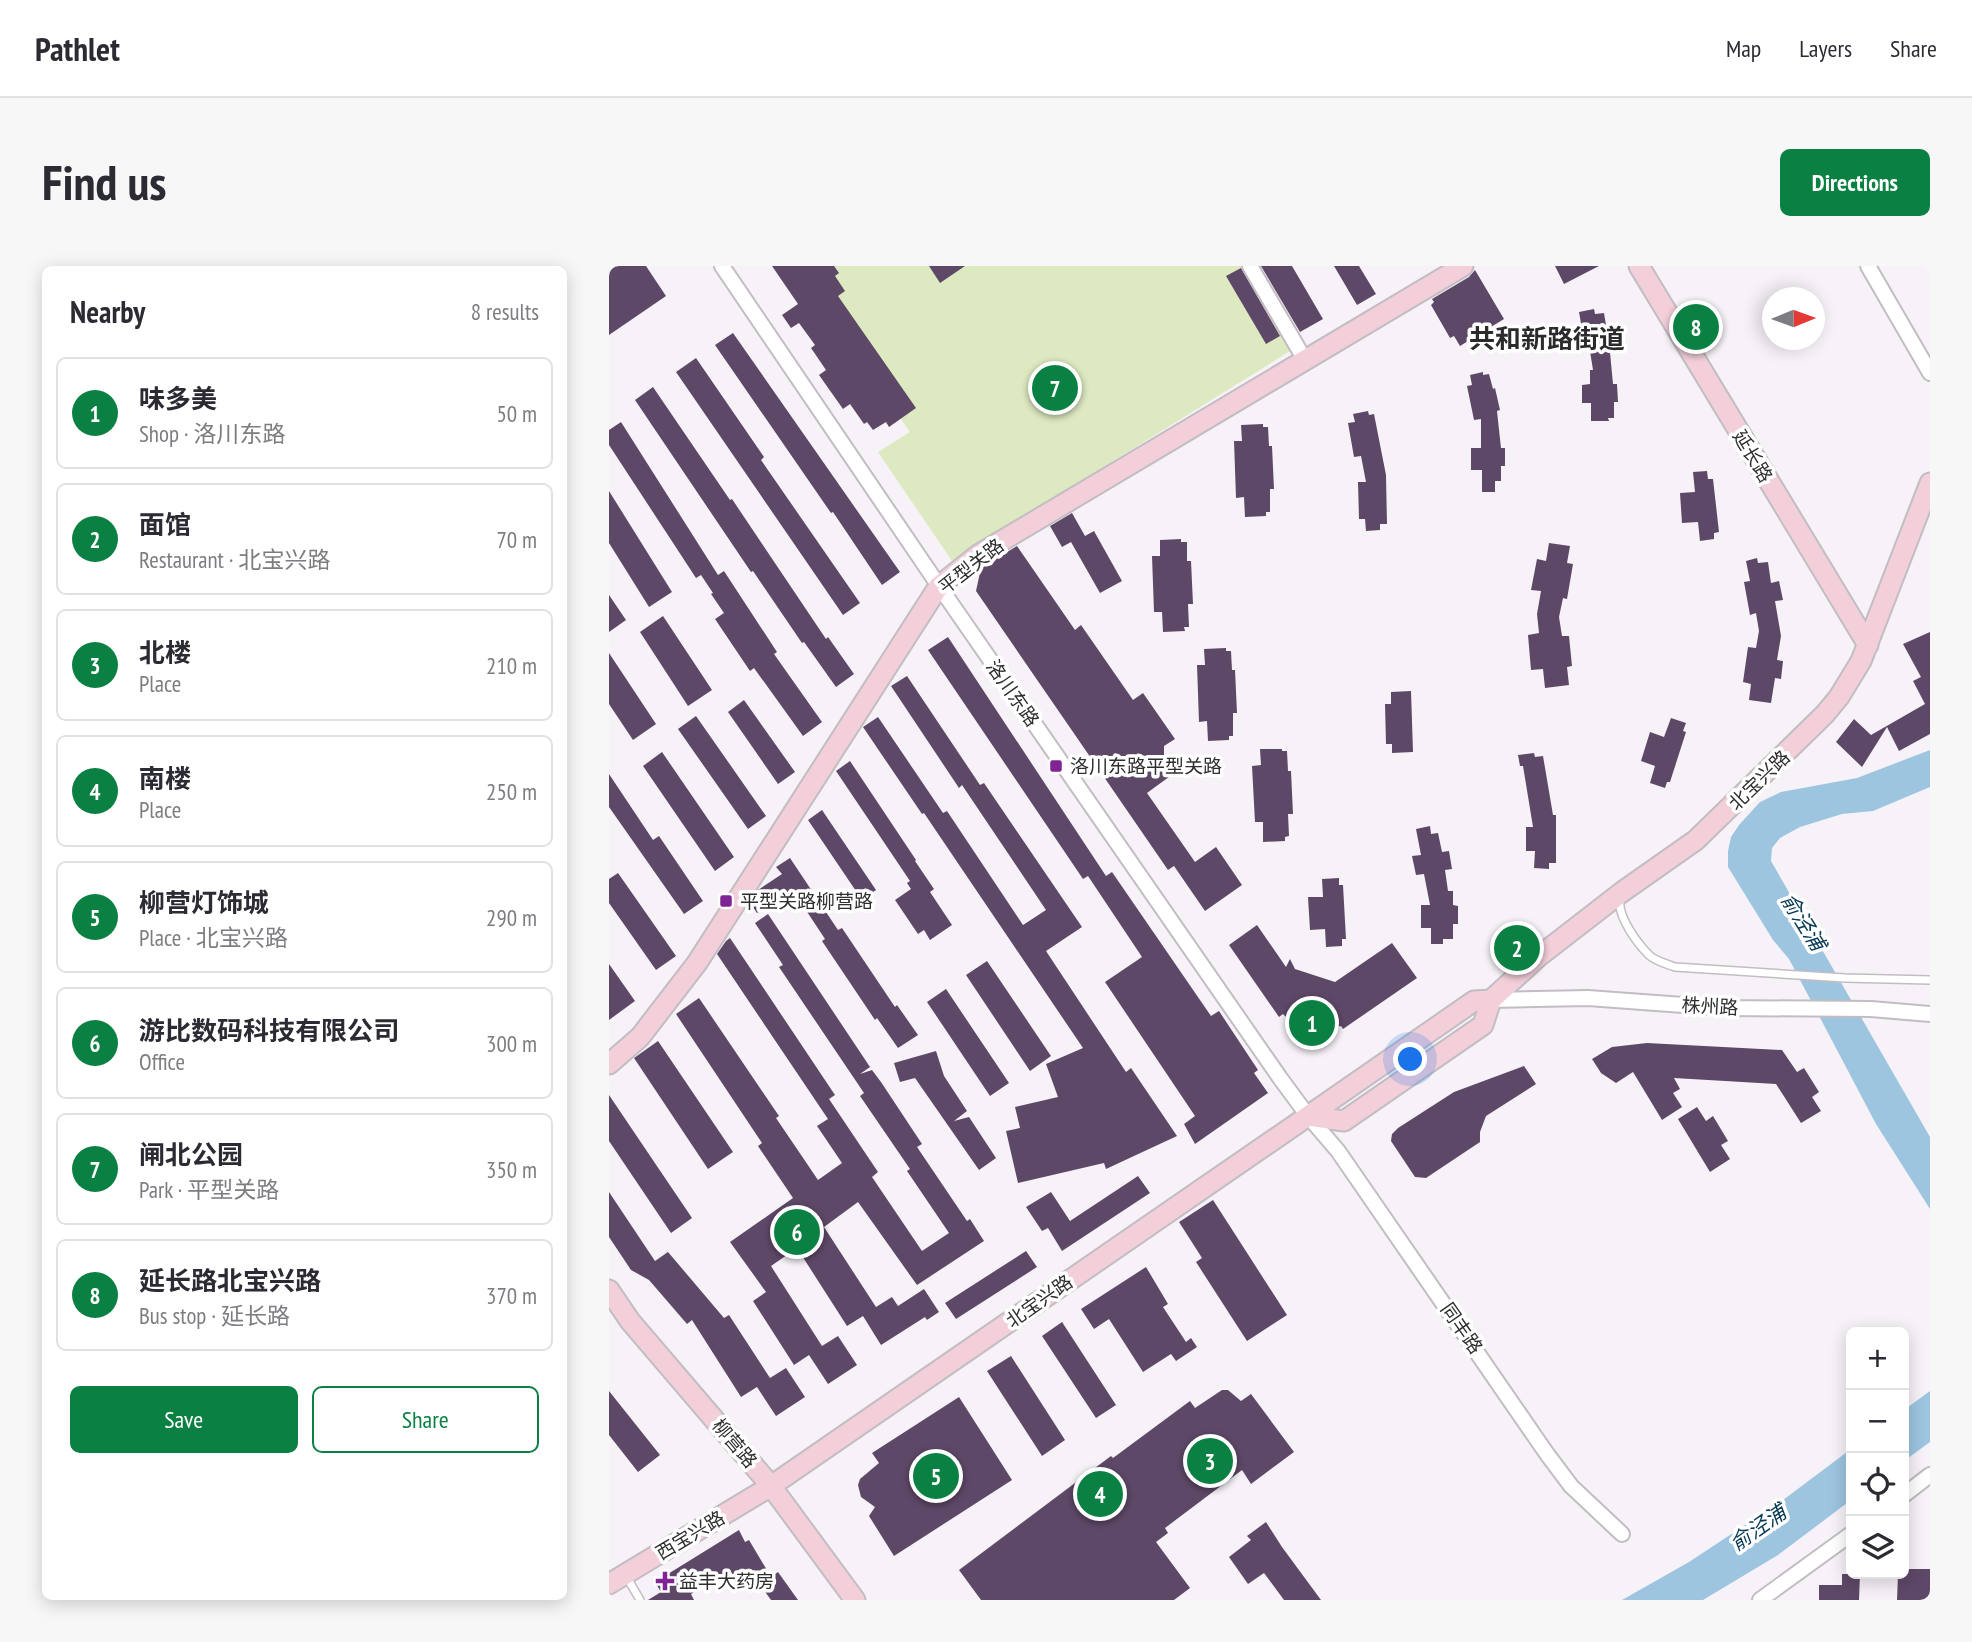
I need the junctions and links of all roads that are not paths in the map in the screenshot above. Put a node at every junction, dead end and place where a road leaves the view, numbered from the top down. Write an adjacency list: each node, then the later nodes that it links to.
1 (722, 266): 9 (street, 洛川东路)
2 (1250, 266): 6 (street)
3 (1463, 266): 6 (street, 平型关路)
4 (1639, 266): 10 (street, 延长路)
5 (1868, 266): 7 (street)
6 (1305, 360): 9 (street, 平型关路)
7 (1930, 373)
8 (1930, 483): 10 (street, 北宝兴路)
9 (939, 586): 15 (street, 平型关路); 16 (street, 洛川东路)
10 (1868, 645): 11 (street, 北宝兴路)
11 (1622, 892): 12 (lane); 13 (street, 北宝兴路)
12 (1930, 979)
13 (1491, 1000): 14 (street, 株州路); 16 (street, 北宝兴路)
14 (1930, 1014)
15 (609, 1063)
16 (1308, 1116): 19 (street, 北宝兴路); 21 (street, 同丰路)
17 (609, 1290): 19 (street, 柳营路)
18 (1930, 1475): 20 (street)
19 (771, 1486): 23 (street, 西宝兴路); 25 (street, 柳营路)
20 (1909, 1491)
21 (1622, 1534)
22 (1846, 1538): 26 (street)
23 (617, 1579): 24 (lane)
24 (641, 1600)
25 (855, 1600)
26 (1760, 1600)

